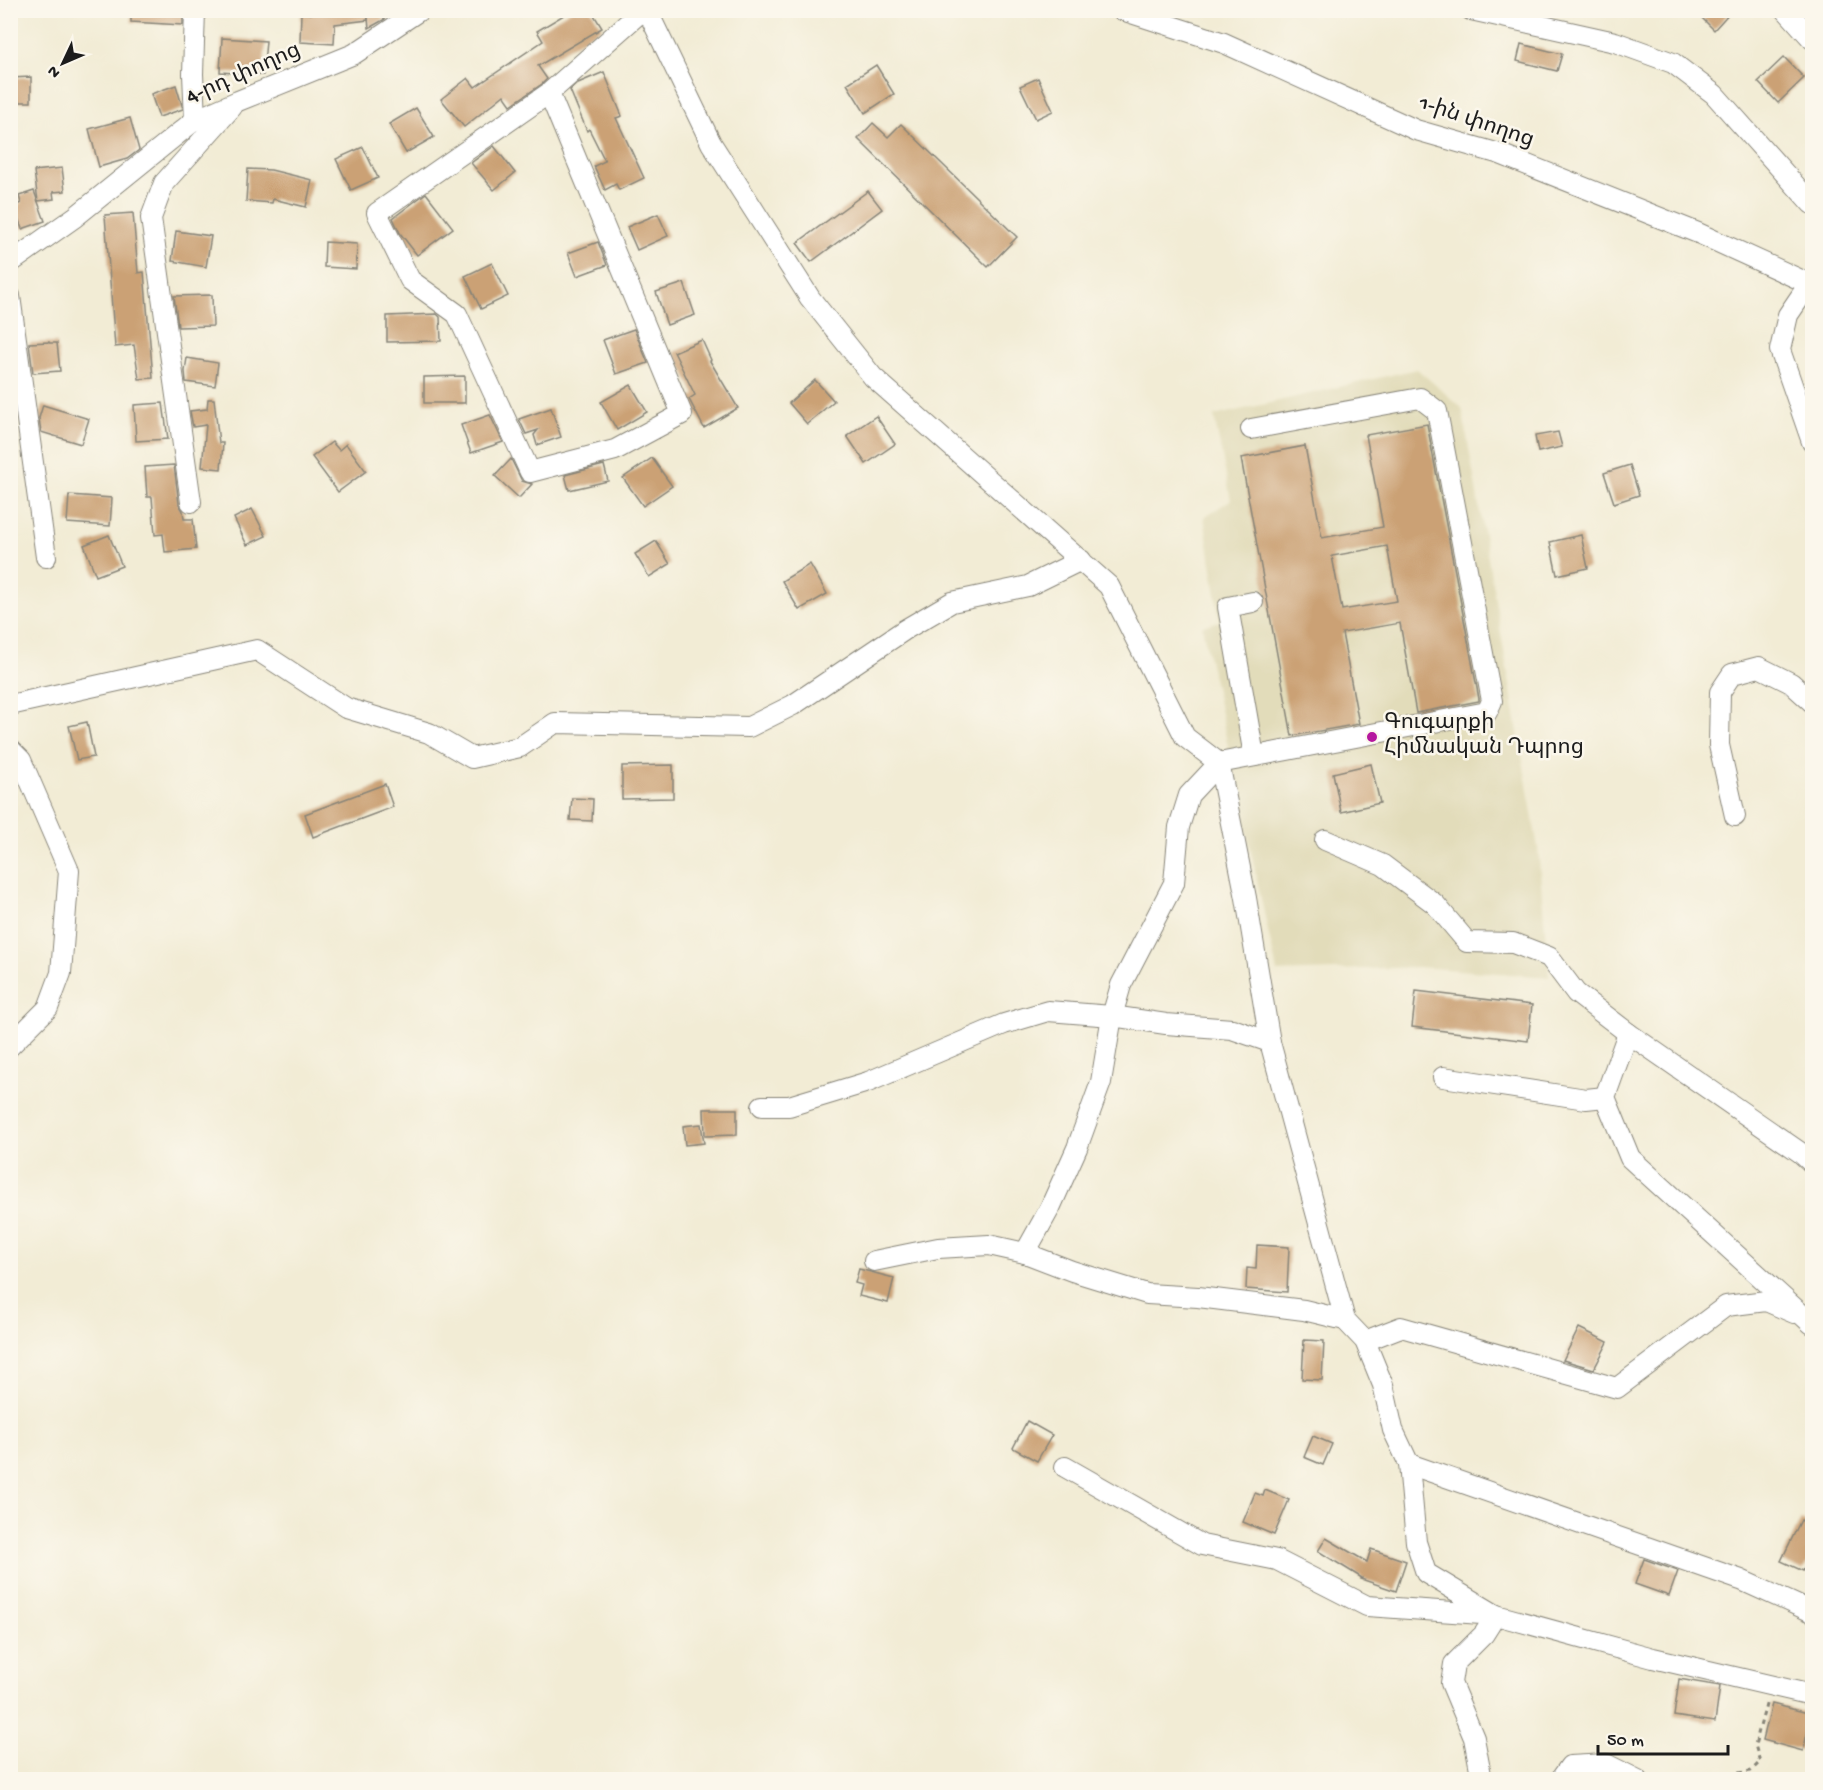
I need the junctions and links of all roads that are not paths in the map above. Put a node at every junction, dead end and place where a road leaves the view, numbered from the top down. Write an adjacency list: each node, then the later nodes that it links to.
1 (195, 10): 11 (street)
2 (420, 10): 10 (street, 4-րդ փողոց)
3 (643, 10): 9 (street)
4 (647, 10): 20 (street)
5 (1122, 10): 14 (street, 1-ին փողոց)
6 (1471, 10): 12 (street)
7 (1786, 10): 8 (street)
8 (1812, 39)
9 (549, 93): 9 (street)
10 (238, 101): 11 (street, 4-րդ փողոց); 18 (street)
11 (195, 120): 13 (street, 4-րդ փողոց)
12 (1812, 204)
13 (10, 263)
14 (1811, 284): 17 (street)
15 (10, 296): 19 (street)
16 (1251, 429): 25 (street)
17 (1812, 442)
18 (191, 502)
19 (45, 557)
20 (1081, 560): 23 (street); 26 (street)
21 (1253, 602): 25 (street)
22 (1812, 702): 27 (street)
23 (10, 705)
24 (10, 749): 32 (street)
25 (1254, 756): 26 (street)
26 (1219, 763): 29 (street); 31 (street)
27 (1735, 816)
28 (1325, 840): 30 (street)
29 (1112, 1016): 31 (street); 35 (street); 37 (street)
30 (1628, 1033): 34 (street); 36 (street)
31 (1270, 1042): 39 (street)
32 (10, 1046)
33 (1443, 1077): 34 (street)
34 (1605, 1097): 40 (street)
35 (762, 1106)
36 (1812, 1163)
37 (1025, 1252): 38 (street); 39 (street)
38 (874, 1261)
39 (1344, 1320): 41 (street)
40 (1811, 1322): 41 (street)
41 (1365, 1341): 42 (street)
42 (1409, 1464): 44 (street); 45 (street)
43 (1065, 1467): 45 (street)
44 (1812, 1612)
45 (1496, 1615): 46 (street); 47 (street)
46 (1812, 1695)
47 (1482, 1779)
48 (1560, 1779): 49 (street)
49 (1638, 1779)

